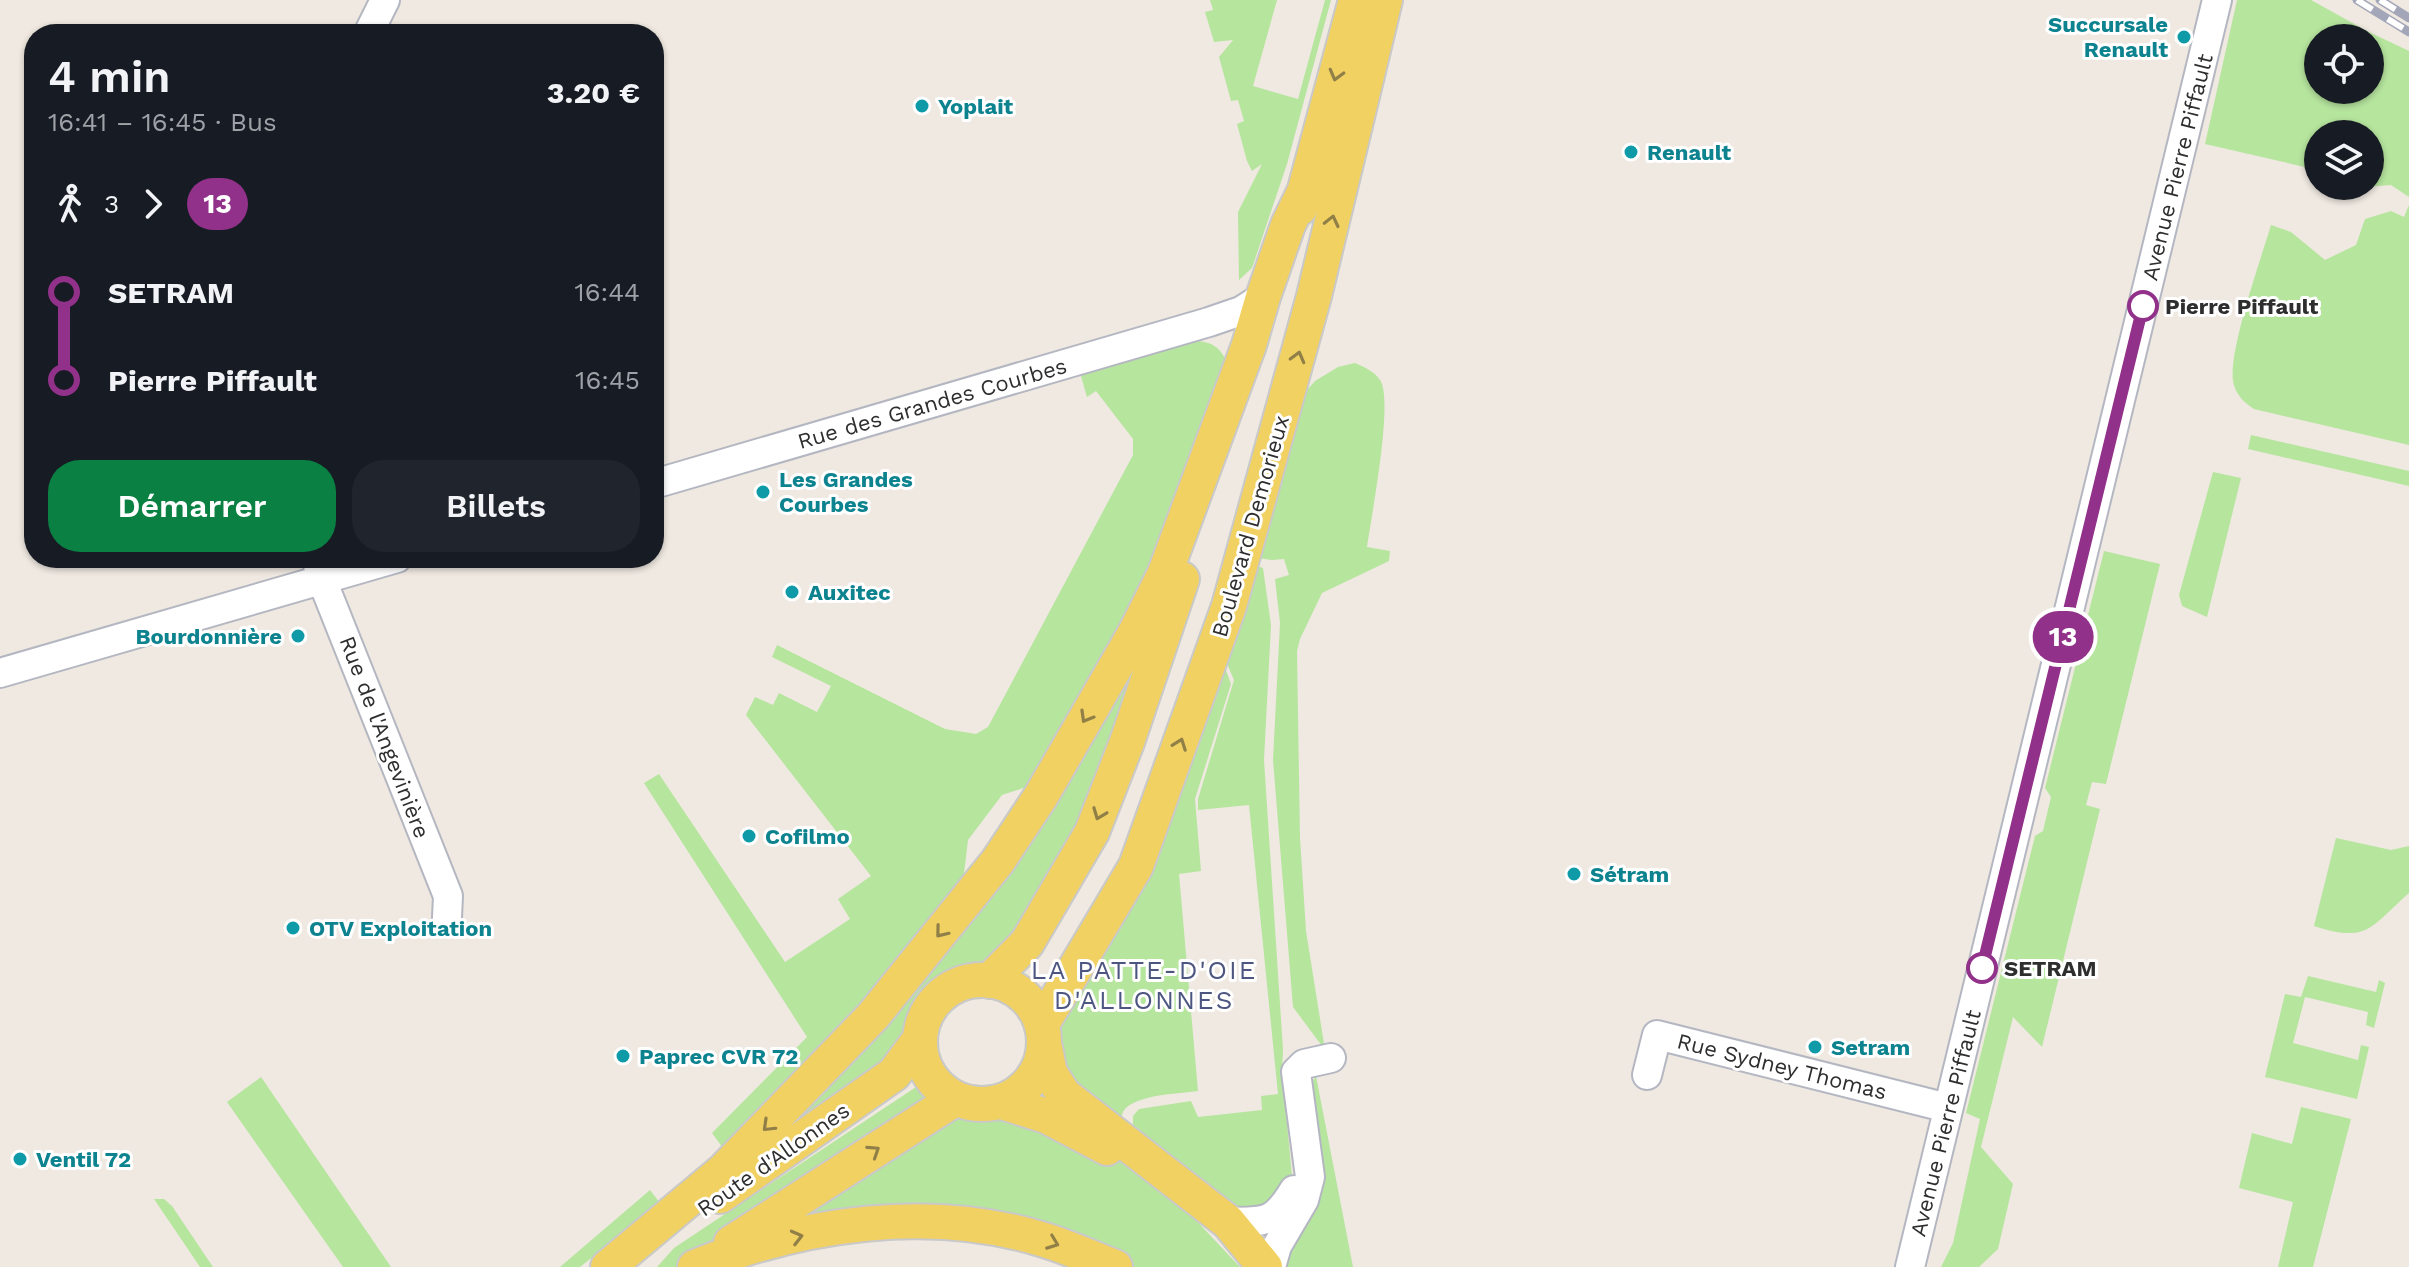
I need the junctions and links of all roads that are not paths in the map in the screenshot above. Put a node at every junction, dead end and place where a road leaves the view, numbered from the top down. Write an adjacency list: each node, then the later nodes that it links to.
1 (385, 0): 5 (street)
2 (1356, 0): 6 (main road, Boulevard Demorieux, one-way to 6)
3 (1385, 0): 15 (main road, Boulevard Demorieux, one-way to 3)
4 (2217, 0): 21 (street, Avenue Pierre Piffault)
5 (373, 24)
6 (1306, 188): 7 (main road); 9 (main road, Boulevard Demorieux)
7 (1263, 297): 8 (street, Rue des Grandes Courbes); 9 (main road)
8 (1209, 322): 9 (street); 10 (street, Rue des Grandes Courbes)
9 (1253, 350): 14 (main road, Boulevard Demorieux, one-way to 14); 24 (main road, one-way to 24)
10 (664, 481)
11 (319, 569): 12 (street); 13 (street, Rue de l'Angevinière)
12 (0, 673)
13 (447, 917)
14 (989, 981): 15 (main road); 16 (main road)
15 (1043, 1036): 20 (main road); 23 (main road)
16 (920, 1039): 19 (main road); 25 (main road, Route d'Allonnes)
17 (1331, 1058): 22 (street)
18 (1647, 1075): 21 (street, Rue Sydney Thomas)
19 (955, 1099): 20 (main road); 26 (main road, Route d'Allonnes, one-way to 19)
20 (1002, 1102): 29 (main road)
21 (1948, 1108): 31 (street, Avenue Pierre Piffault)
22 (1302, 1126): 23 (street); 30 (street)
23 (1228, 1222): 30 (main road)
24 (608, 1267)
25 (616, 1267)
26 (689, 1267)
27 (695, 1267): 28 (main road, one-way to 28)
28 (1115, 1267)
29 (1240, 1267)
30 (1268, 1267)
31 (1910, 1267)

